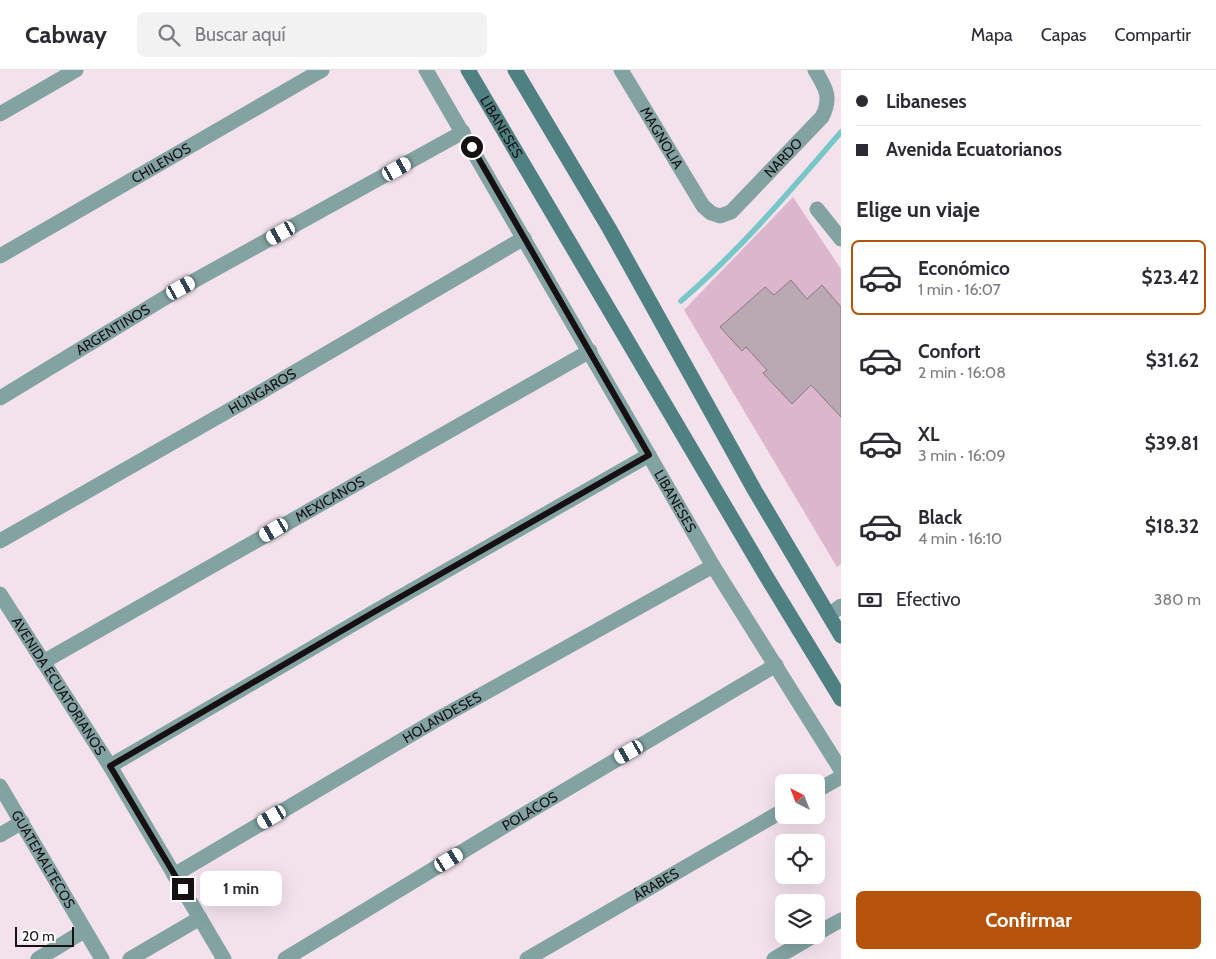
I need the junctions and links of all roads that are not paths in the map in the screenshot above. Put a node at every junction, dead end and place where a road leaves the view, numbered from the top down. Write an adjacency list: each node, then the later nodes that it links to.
1 (76, 70): 8 (street)
2 (322, 70): 14 (street, CHILENOS)
3 (426, 70): 9 (street, LIBANESES)
4 (468, 70): 26 (main road, LIBANESES)
5 (516, 70): 22 (main road)
6 (815, 70): 10 (street, NARDO)
7 (623, 71): 10 (street, MAGNOLIA)
8 (0, 114)
9 (463, 132): 12 (street, LIBANESES); 16 (street, ARGENTINOS)
10 (703, 206)
11 (817, 209): 13 (street)
12 (524, 238): 15 (street, LIBANESES); 18 (street, HÚNGAROS)
13 (841, 240)
14 (0, 256)
15 (590, 351): 17 (street, LIBANESES); 24 (street, MEXICANOS)
16 (0, 398)
17 (649, 455): 19 (street, LIBANESES); 27 (street)
18 (0, 541)
19 (713, 566): 25 (street, LIBANESES); 35 (street, HOLANDESES)
20 (0, 594): 24 (street, AVENIDA ECUATORIANOS)
21 (841, 606): 22 (street)
22 (829, 615): 23 (main road)
23 (841, 636)
24 (43, 662): 27 (street, AVENIDA ECUATORIANOS)
25 (776, 665): 28 (street, LIBANESES); 45 (street, POLACOS)
26 (841, 699)
27 (110, 766): 35 (street, AVENIDA ECUATORIANOS)
28 (841, 770)
29 (841, 777): 31 (street)
30 (0, 786): 33 (street, GUATEMALTECOS)
31 (825, 786)
32 (775, 815): 46 (street, ÁRABES)
33 (22, 822): 34 (street); 39 (street, GUATEMALTECOS)
34 (0, 835)
35 (174, 875): 36 (street, AVENIDA ECUATORIANOS)
36 (200, 918): 43 (street); 44 (street, AVENIDA ECUATORIANOS)
37 (841, 920): 38 (street)
38 (825, 930)
39 (84, 931): 41 (street); 42 (street, GUATEMALTECOS)
40 (800, 944): 47 (street)
41 (38, 959)
42 (102, 959)
43 (130, 959)
44 (224, 959)
45 (285, 959)
46 (527, 959)
47 (774, 959)

